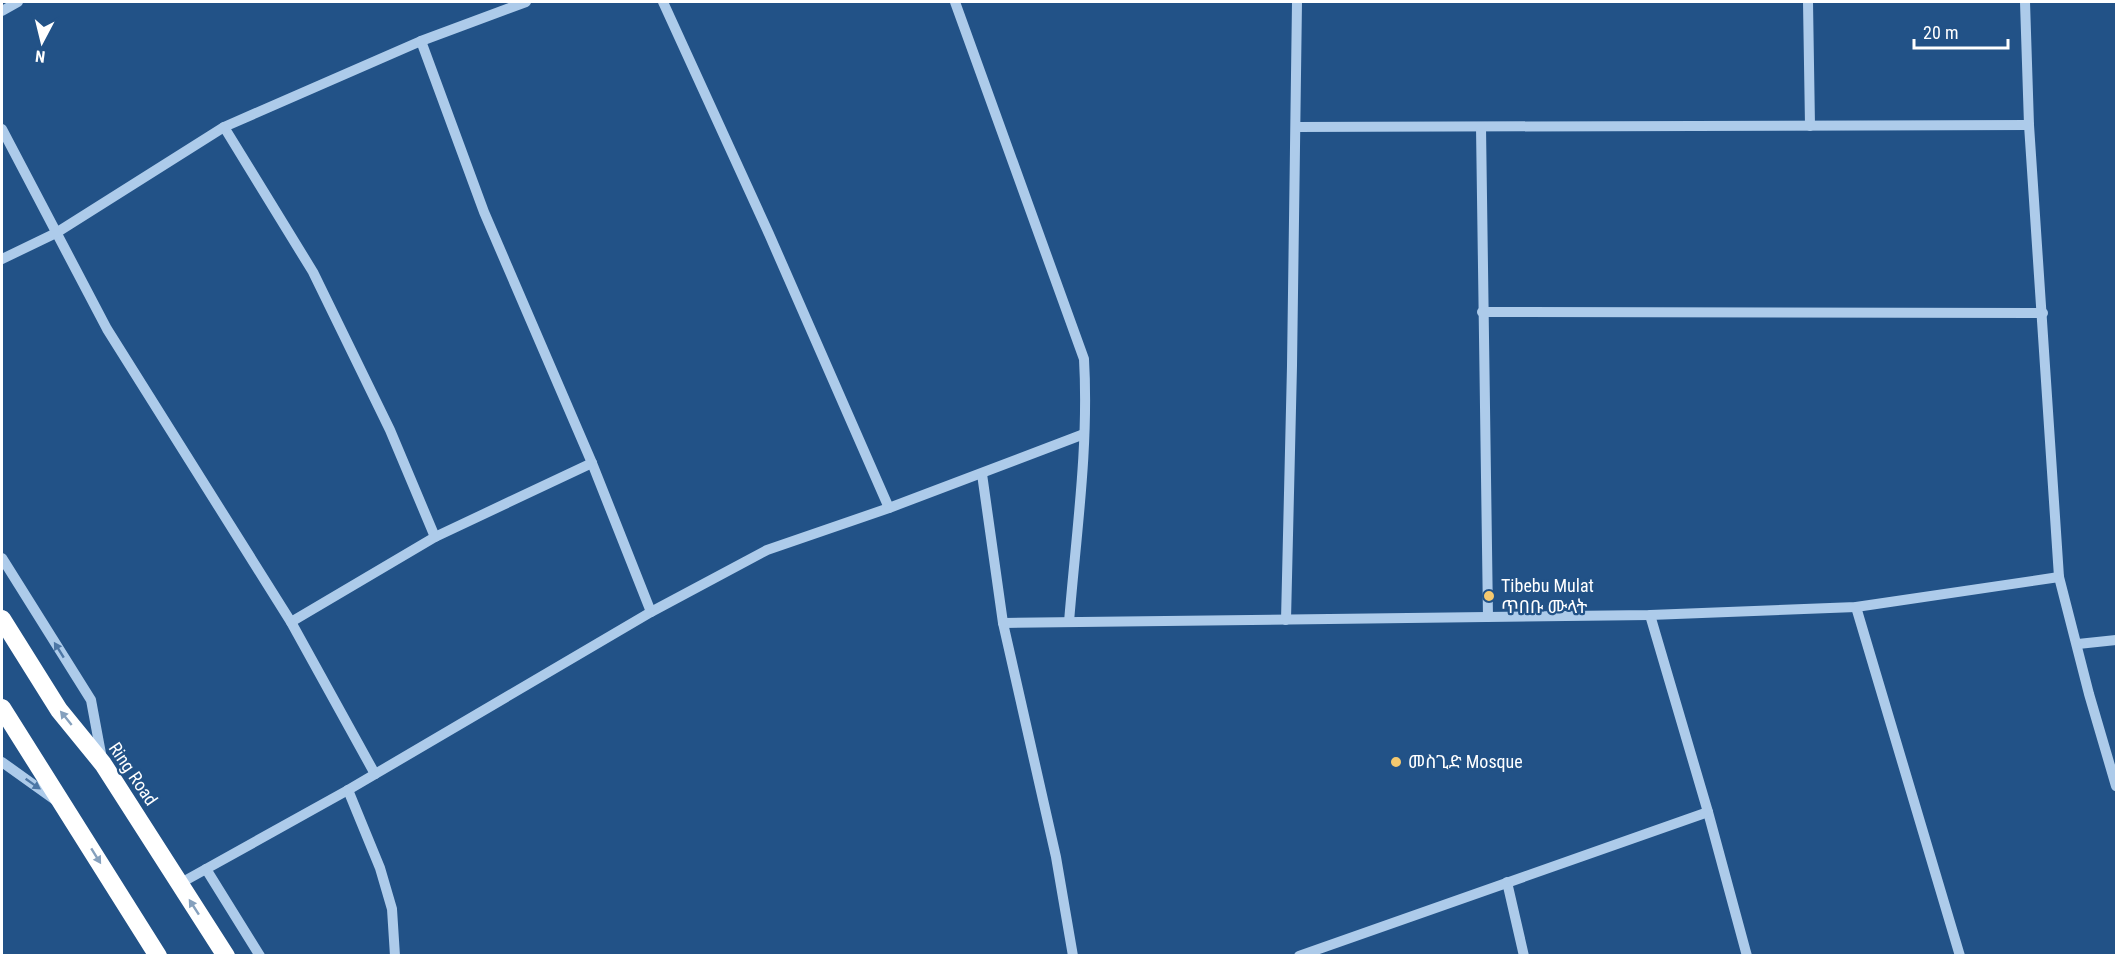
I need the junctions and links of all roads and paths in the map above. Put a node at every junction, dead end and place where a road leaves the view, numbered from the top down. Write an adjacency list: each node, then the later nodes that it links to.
1 (18, 2): 8 (street)
2 (526, 2): 9 (street)
3 (663, 2): 23 (street)
4 (955, 2): 20 (street)
5 (1297, 2): 14 (street)
6 (1808, 2): 13 (street)
7 (2025, 2): 10 (street)
8 (2, 11)
9 (421, 41): 11 (street); 21 (street)
10 (2029, 125): 13 (street); 19 (street)
11 (224, 126): 16 (street); 24 (street)
12 (1481, 126): 13 (street); 14 (street); 18 (street)
13 (1810, 126)
14 (1296, 127): 32 (street)
15 (2, 129): 16 (street)
16 (56, 233): 17 (street); 33 (street)
17 (2, 259)
18 (1482, 312): 19 (street); 30 (street)
19 (2043, 313): 26 (street)
20 (1084, 434): 22 (street); 34 (street)
21 (592, 463): 24 (street); 28 (street)
22 (982, 474): 23 (street); 35 (street)
23 (889, 508): 28 (street)
24 (435, 537): 33 (street)
25 (2, 558): 40 (street, one-way to 25)
26 (2059, 578): 27 (street); 37 (street)
27 (1856, 607): 29 (street); 57 (street)
28 (651, 612): 41 (street)
29 (1650, 615): 30 (street); 45 (street)
30 (1488, 617): 32 (street)
31 (2, 619): 40 (highway, Ring Road, one-way to 31)
32 (1286, 620): 34 (street)
33 (291, 622): 41 (street)
34 (1069, 622): 35 (street)
35 (1003, 623): 53 (street)
36 (2116, 640): 37 (street)
37 (2078, 644): 42 (street)
38 (2, 708): 44 (highway)
39 (2, 762): 44 (street, one-way to 44)
40 (103, 764): 48 (highway, Ring Road)
41 (375, 774): 43 (street)
42 (2116, 786)
43 (348, 790): 46 (street); 52 (street)
44 (65, 807): 49 (highway, one-way to 49)
45 (1708, 812): 47 (street); 56 (street)
46 (206, 868): 48 (street); 51 (street)
47 (1508, 882): 54 (street); 55 (street)
48 (179, 884): 50 (highway, Ring Road, one-way to 48)
49 (158, 956)
50 (226, 956)
51 (260, 956)
52 (395, 956)
53 (1072, 956)
54 (1299, 956)
55 (1524, 956)
56 (1746, 956)
57 (1960, 956)

